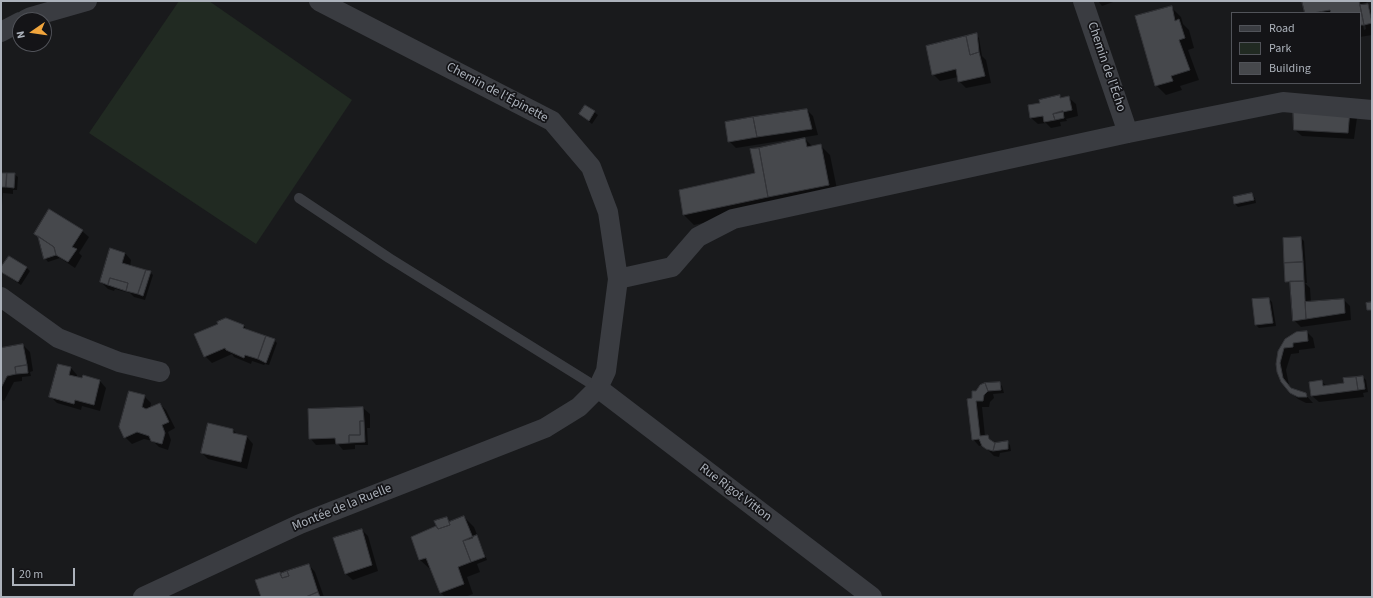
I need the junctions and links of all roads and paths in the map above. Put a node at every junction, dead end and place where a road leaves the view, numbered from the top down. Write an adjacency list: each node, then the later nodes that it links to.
1 (87, 1): 4 (street)
2 (319, 1): 10 (street, Chemin de l'Épinette)
3 (1083, 1): 8 (street, Chemin de l'Écho)
4 (49, 12)
5 (12, 26): 6 (street)
6 (1, 32)
7 (1372, 110): 8 (street)
8 (1128, 132): 10 (street)
9 (299, 198): 13 (lane)
10 (618, 279): 13 (street, Chemin de l'Épinette)
11 (1, 297): 12 (street)
12 (160, 372)
13 (598, 388): 14 (street, Chemin de l'Épinette); 16 (street, Rue Rigot Vitton)
14 (545, 428): 15 (street, Montée de la Ruelle)
15 (143, 597)
16 (872, 597)

